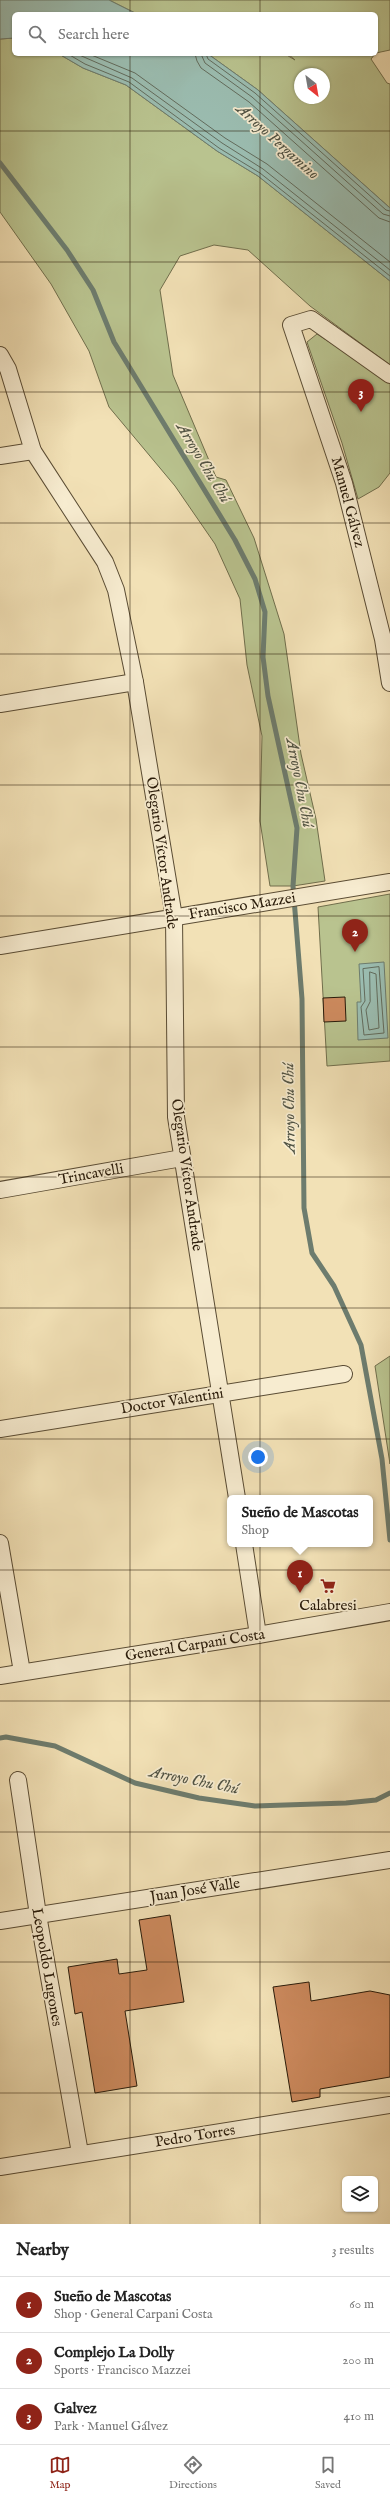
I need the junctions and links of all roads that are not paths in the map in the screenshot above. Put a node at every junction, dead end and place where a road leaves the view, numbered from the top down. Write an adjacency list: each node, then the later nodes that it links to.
1 (0, 355): 3 (street, Olegario Víctor Andrade)
2 (390, 375): 5 (street, Manuel Gálvez)
3 (33, 451): 4 (street); 6 (street, Olegario Víctor Andrade)
4 (0, 456)
5 (386, 638): 7 (street, Manuel Gálvez)
6 (135, 682): 8 (street); 10 (street, Olegario Víctor Andrade)
7 (390, 683)
8 (0, 704)
9 (390, 882): 10 (street, Francisco Mazzei)
10 (174, 917): 11 (street, Francisco Mazzei); 12 (street, Olegario Víctor Andrade)
11 (0, 946)
12 (182, 1158): 13 (street, Trincavelli); 15 (street, Olegario Víctor Andrade)
13 (0, 1190)
14 (344, 1374): 15 (street, Doctor Valentini)
15 (220, 1394): 16 (street, Doctor Valentini); 17 (street, Olegario Víctor Andrade)
16 (0, 1429)
17 (237, 1495)
18 (0, 1543): 22 (street)
19 (244, 1547): 21 (street)
20 (386, 1612): 21 (street, General Carpani Costa)
21 (258, 1635): 22 (street, General Carpani Costa)
22 (22, 1672): 23 (street, General Carpani Costa)
23 (0, 1676)
24 (18, 1780): 26 (street, Leopoldo Lugones)
25 (390, 1860): 26 (street, Juan José Valle)
26 (38, 1915): 27 (street, Juan José Valle); 29 (street, Leopoldo Lugones)
27 (0, 1921)
28 (390, 2105): 29 (street, Pedro Torres)
29 (80, 2154): 30 (street, Pedro Torres)
30 (0, 2167)

